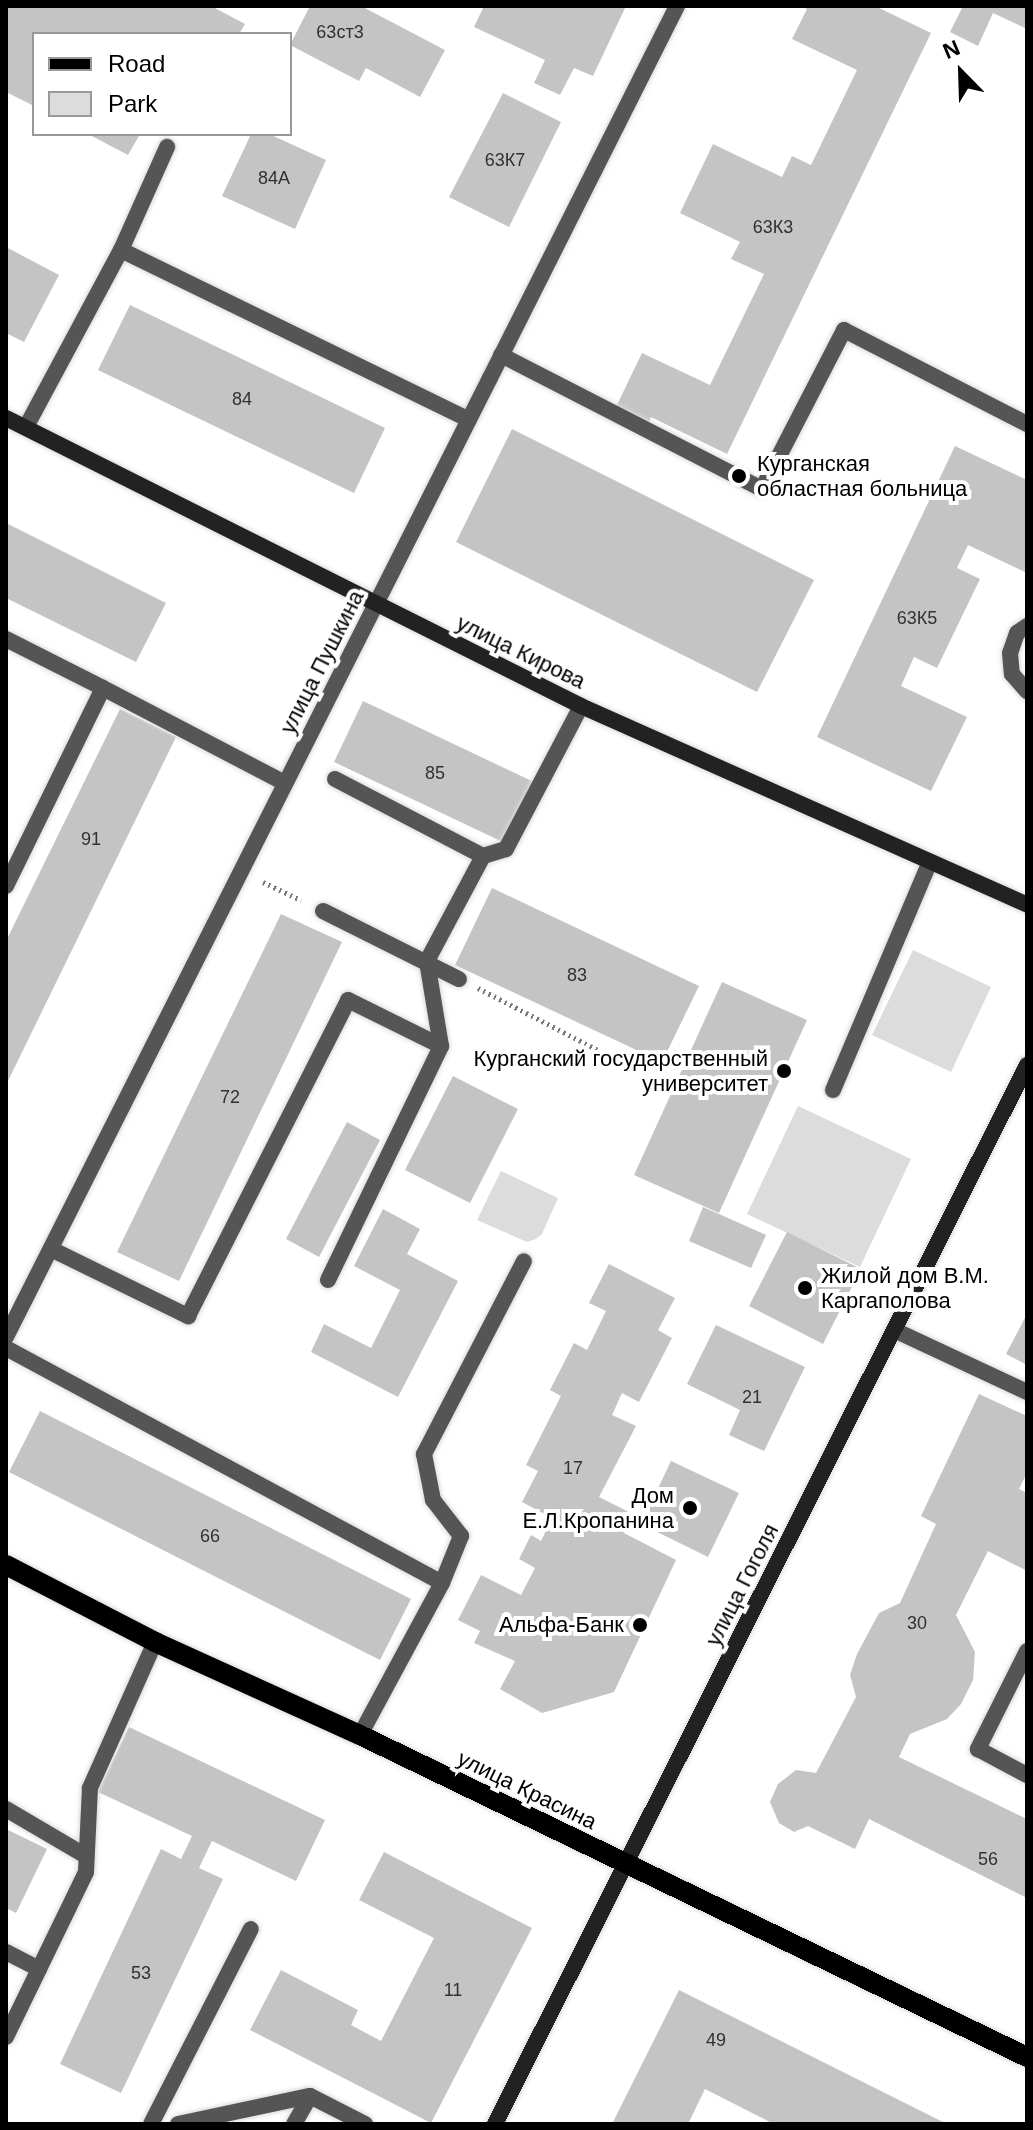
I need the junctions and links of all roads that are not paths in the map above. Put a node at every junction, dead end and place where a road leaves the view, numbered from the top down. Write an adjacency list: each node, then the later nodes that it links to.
1 (677, 6): 4 (street, улица Пушкина)
2 (167, 147): 3 (street)
3 (121, 250): 6 (street); 8 (street)
4 (501, 355): 6 (street, улица Пушкина); 7 (street)
5 (6, 418): 8 (main road, улица Кирова)
6 (469, 420): 9 (street, улица Пушкина)
7 (1027, 424)
8 (26, 427): 9 (main road, улица Кирова)
9 (376, 604): 14 (main road, улица Кирова); 16 (street, улица Пушкина)
10 (1027, 626): 13 (street)
11 (6, 639): 12 (street)
12 (103, 688): 16 (street); 19 (street)
13 (1027, 691)
14 (581, 706): 17 (street); 18 (main road, улица Кирова)
15 (335, 779): 17 (street)
16 (285, 783): 27 (street, улица Пушкина)
17 (483, 856): 22 (street)
18 (930, 862): 20 (main road, улица Кирова); 26 (street)
19 (6, 886)
20 (1027, 905)
21 (323, 911): 22 (street)
22 (427, 961): 23 (street); 24 (street)
23 (459, 979)
24 (441, 1046): 27 (street); 29 (street)
25 (1027, 1065): 30 (main road, улица Гоголя)
26 (833, 1090)
27 (51, 1249): 31 (street, улица Пушкина)
28 (524, 1261): 35 (street)
29 (328, 1280)
30 (894, 1330): 33 (street); 42 (main road, улица Гоголя)
31 (6, 1337)
32 (6, 1348): 35 (street)
33 (1027, 1392)
34 (6, 1565): 36 (main road, улица Красина)
35 (442, 1583): 38 (street)
36 (155, 1642): 38 (main road, улица Красина); 41 (street)
37 (1027, 1651): 39 (street)
38 (360, 1735): 42 (main road, улица Красина)
39 (1027, 1775)
40 (6, 1809): 41 (street)
41 (86, 1856): 45 (street)
42 (626, 1865): 47 (main road, улица Красина); 53 (main road, улица Гоголя)
43 (251, 1929): 49 (street)
44 (6, 1952): 45 (street)
45 (39, 1969): 46 (street)
46 (6, 2037)
47 (1027, 2057)
48 (310, 2096): 50 (street); 51 (street); 52 (street)
49 (151, 2124)
50 (178, 2124)
51 (294, 2124)
52 (365, 2124)
53 (495, 2124)

